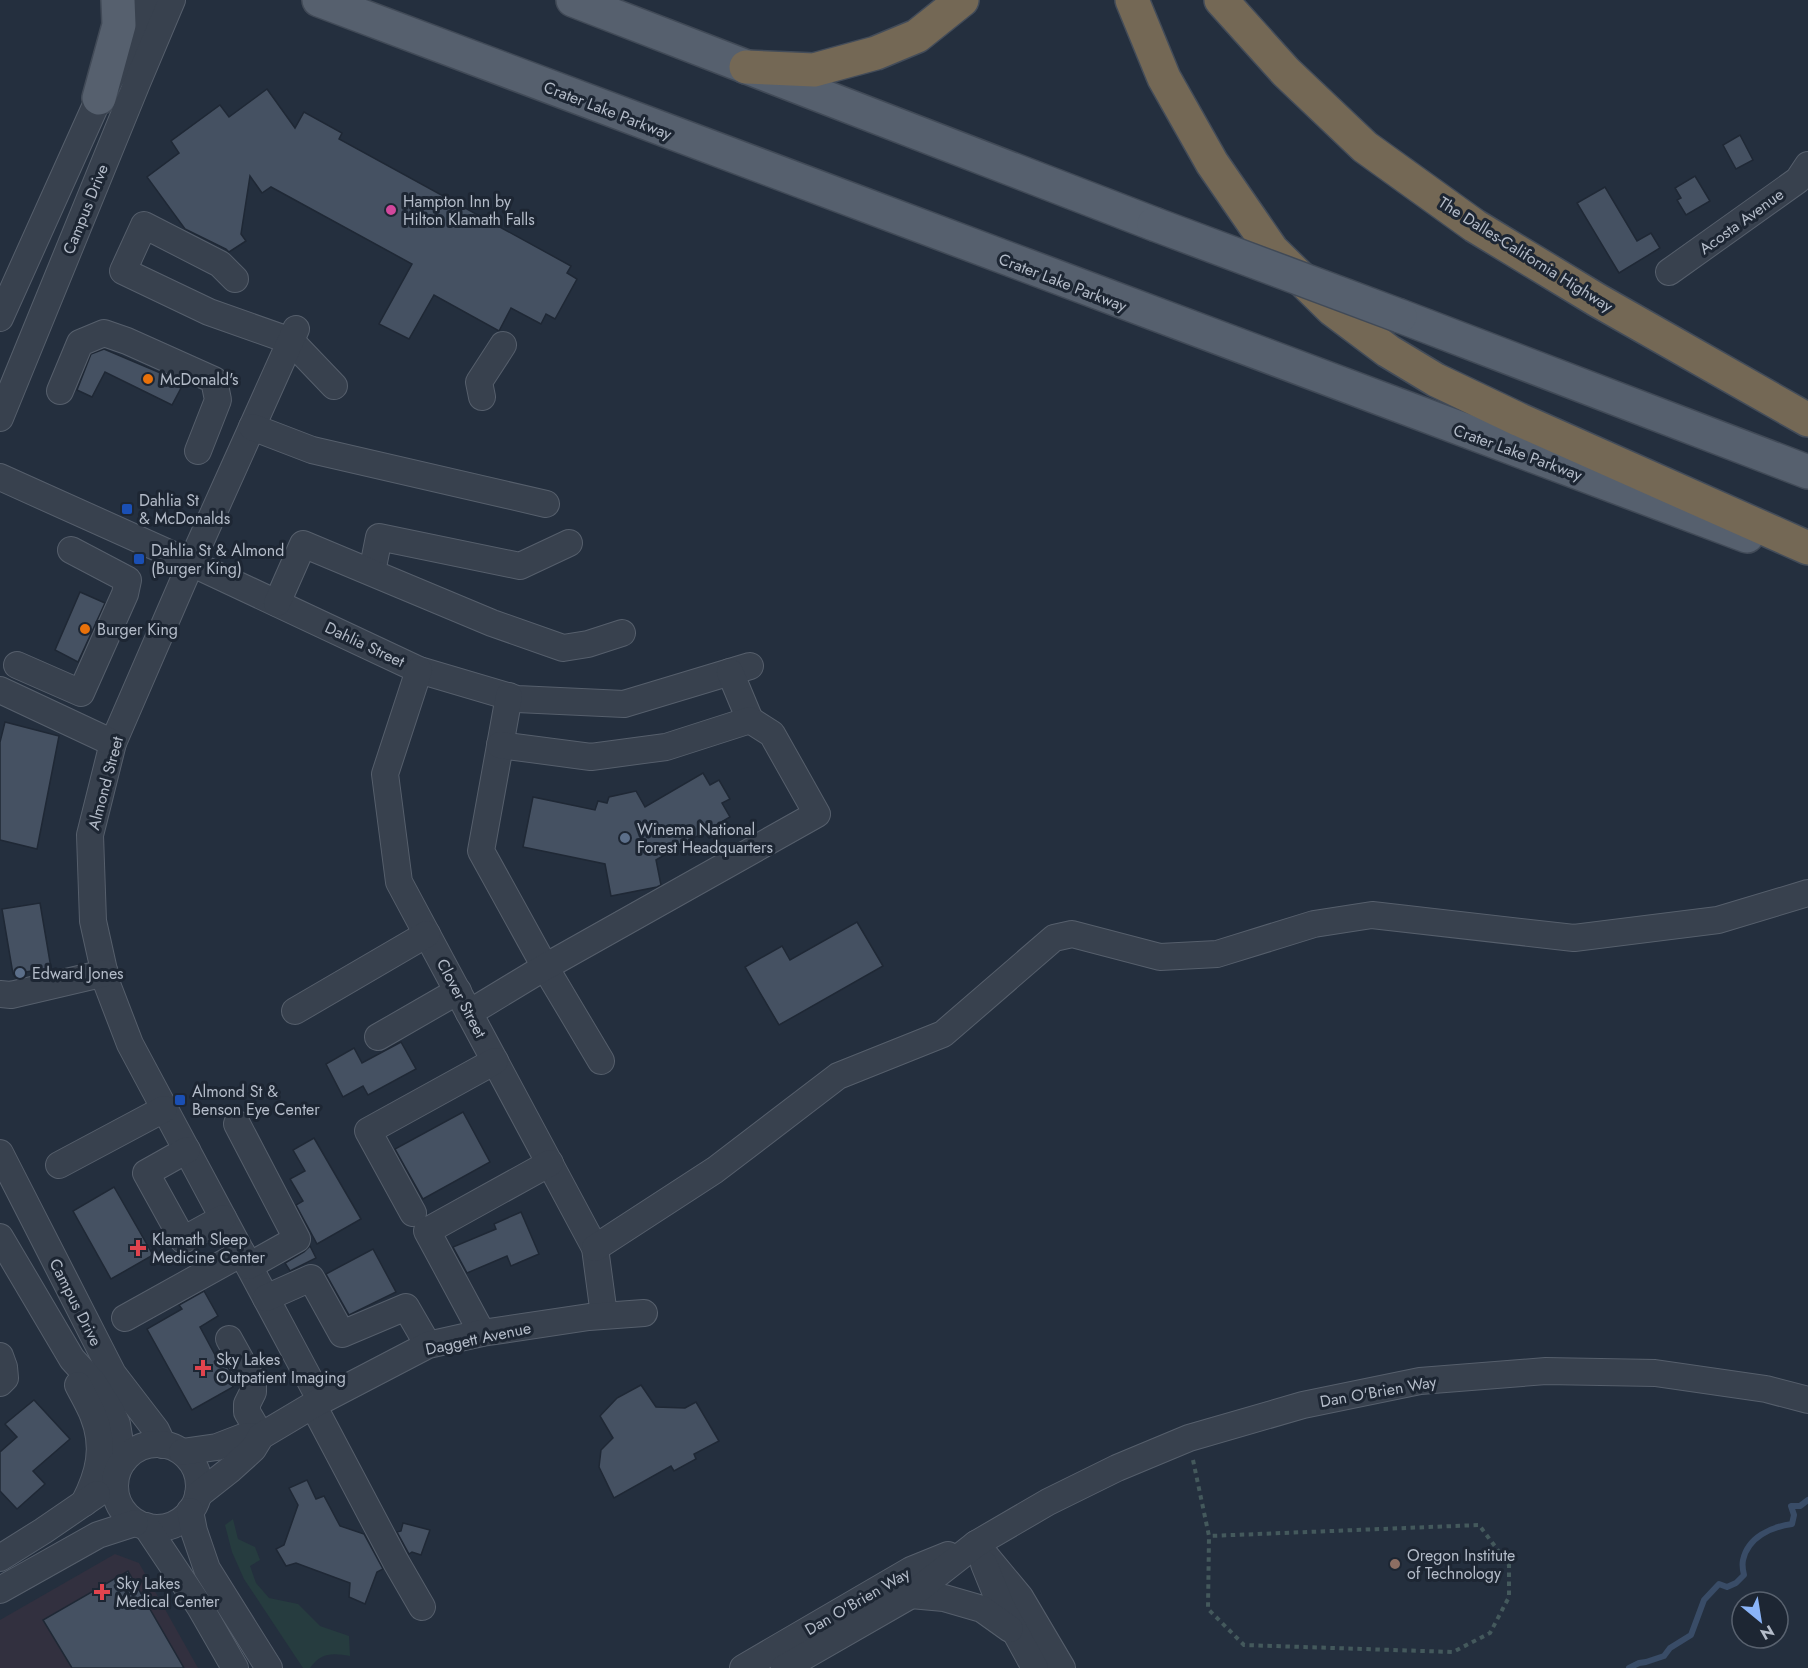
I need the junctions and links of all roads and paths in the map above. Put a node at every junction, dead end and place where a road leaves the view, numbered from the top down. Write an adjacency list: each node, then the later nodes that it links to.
1 (118, 0): 10 (main road)
2 (147, 0): 10 (street, Campus Drive)
3 (172, 0): 20 (street, Campus Drive)
4 (320, 0): 30 (main road, Crater Lake Parkway)
5 (573, 0): 9 (main road)
6 (962, 0): 9 (highway)
7 (1132, 0): 28 (highway)
8 (1221, 0): 21 (highway, The Dalles-California Highway)
9 (746, 67): 24 (main road, bridge)
10 (99, 98): 14 (street, Campus Drive)
11 (1808, 165): 12 (street, Acosta Avenue)
12 (1669, 272)
13 (235, 279): 15 (street)
14 (0, 318)
15 (293, 335): 17 (street); 22 (street, Almond Street)
16 (503, 345): 19 (street)
17 (334, 386)
18 (60, 391): 23 (street)
19 (482, 397)
20 (0, 418)
21 (1808, 420)
22 (252, 427): 26 (street); 31 (street, Almond Street)
23 (198, 451)
24 (1808, 472)
25 (0, 477): 31 (street, Dahlia Street)
26 (546, 504)
27 (569, 543): 32 (street)
28 (1808, 548)
29 (71, 550): 35 (street)
30 (1808, 558)
31 (191, 563): 33 (street, Dahlia Street); 40 (street, Almond Street)
32 (372, 572): 33 (street); 34 (street)
33 (277, 603): 36 (street, Dahlia Street)
34 (622, 633)
35 (17, 665)
36 (419, 670): 38 (street, Dahlia Street); 43 (street, Clover Street)
37 (0, 690): 40 (street)
38 (509, 696): 39 (street, Dahlia Street); 41 (street)
39 (750, 720): 41 (street); 44 (street)
40 (113, 744): 45 (street, Almond Street)
41 (500, 745): 44 (street)
42 (1808, 893): 61 (street)
43 (428, 934): 47 (street, Clover Street); 48 (street)
44 (545, 967): 47 (street); 51 (street)
45 (105, 973): 46 (street); 52 (street, Almond Street)
46 (0, 994)
47 (464, 1002): 49 (street); 50 (street, Clover Street)
48 (295, 1011)
49 (378, 1037)
50 (495, 1061): 56 (street, Clover Street); 58 (street)
51 (601, 1061)
52 (164, 1109): 54 (street, Almond Street); 57 (street)
53 (237, 1124): 62 (street)
54 (187, 1150): 59 (street, Almond Street); 59 (street)
55 (0, 1153): 77 (street, Campus Drive)
56 (550, 1163): 61 (street, Clover Street); 67 (street)
57 (59, 1165)
58 (412, 1213)
59 (223, 1218): 62 (street, Almond Street)
60 (0, 1237): 71 (street, Campus Drive)
61 (595, 1248): 65 (street, Clover Street)
62 (245, 1259): 63 (street, Almond Street); 66 (street)
63 (266, 1298): 69 (street); 74 (street, Almond Street)
64 (644, 1313): 65 (street, Daggett Avenue)
65 (604, 1315): 67 (street, Daggett Avenue)
66 (124, 1318)
67 (482, 1333): 69 (street, Daggett Avenue)
68 (229, 1339): 75 (street)
69 (428, 1345): 74 (street, Daggett Avenue)
70 (0, 1356): 72 (street)
71 (72, 1359): 78 (street, Campus Drive); 79 (street)
72 (0, 1383)
73 (1808, 1400): 76 (street, Dan O'Brien Way)
74 (317, 1403): 75 (street, Daggett Avenue); 87 (street, Almond Street)
75 (261, 1436): 77 (street, Daggett Avenue); 80 (street, Daggett Avenue)
76 (1189, 1438): 82 (path); 83 (street, Dan O'Brien Way)
77 (173, 1449): 78 (street); 80 (street)
78 (119, 1472): 79 (street); 81 (street)
79 (84, 1503): 84 (street)
80 (194, 1503): 81 (street); 90 (street)
81 (140, 1525): 85 (street); 89 (street)
82 (1209, 1536): 82 (path)
83 (976, 1544): 86 (street, Dan O'Brien Way); 88 (street); 91 (street, Dan O'Brien Way); 94 (street)
84 (0, 1558)
85 (0, 1590)
86 (911, 1594): 88 (street); 92 (street, Dan O'Brien Way)
87 (422, 1607)
88 (1014, 1632): 93 (street)
89 (235, 1668)
90 (269, 1668)
91 (743, 1668)
92 (784, 1668)
93 (1035, 1668)
94 (1062, 1668)

